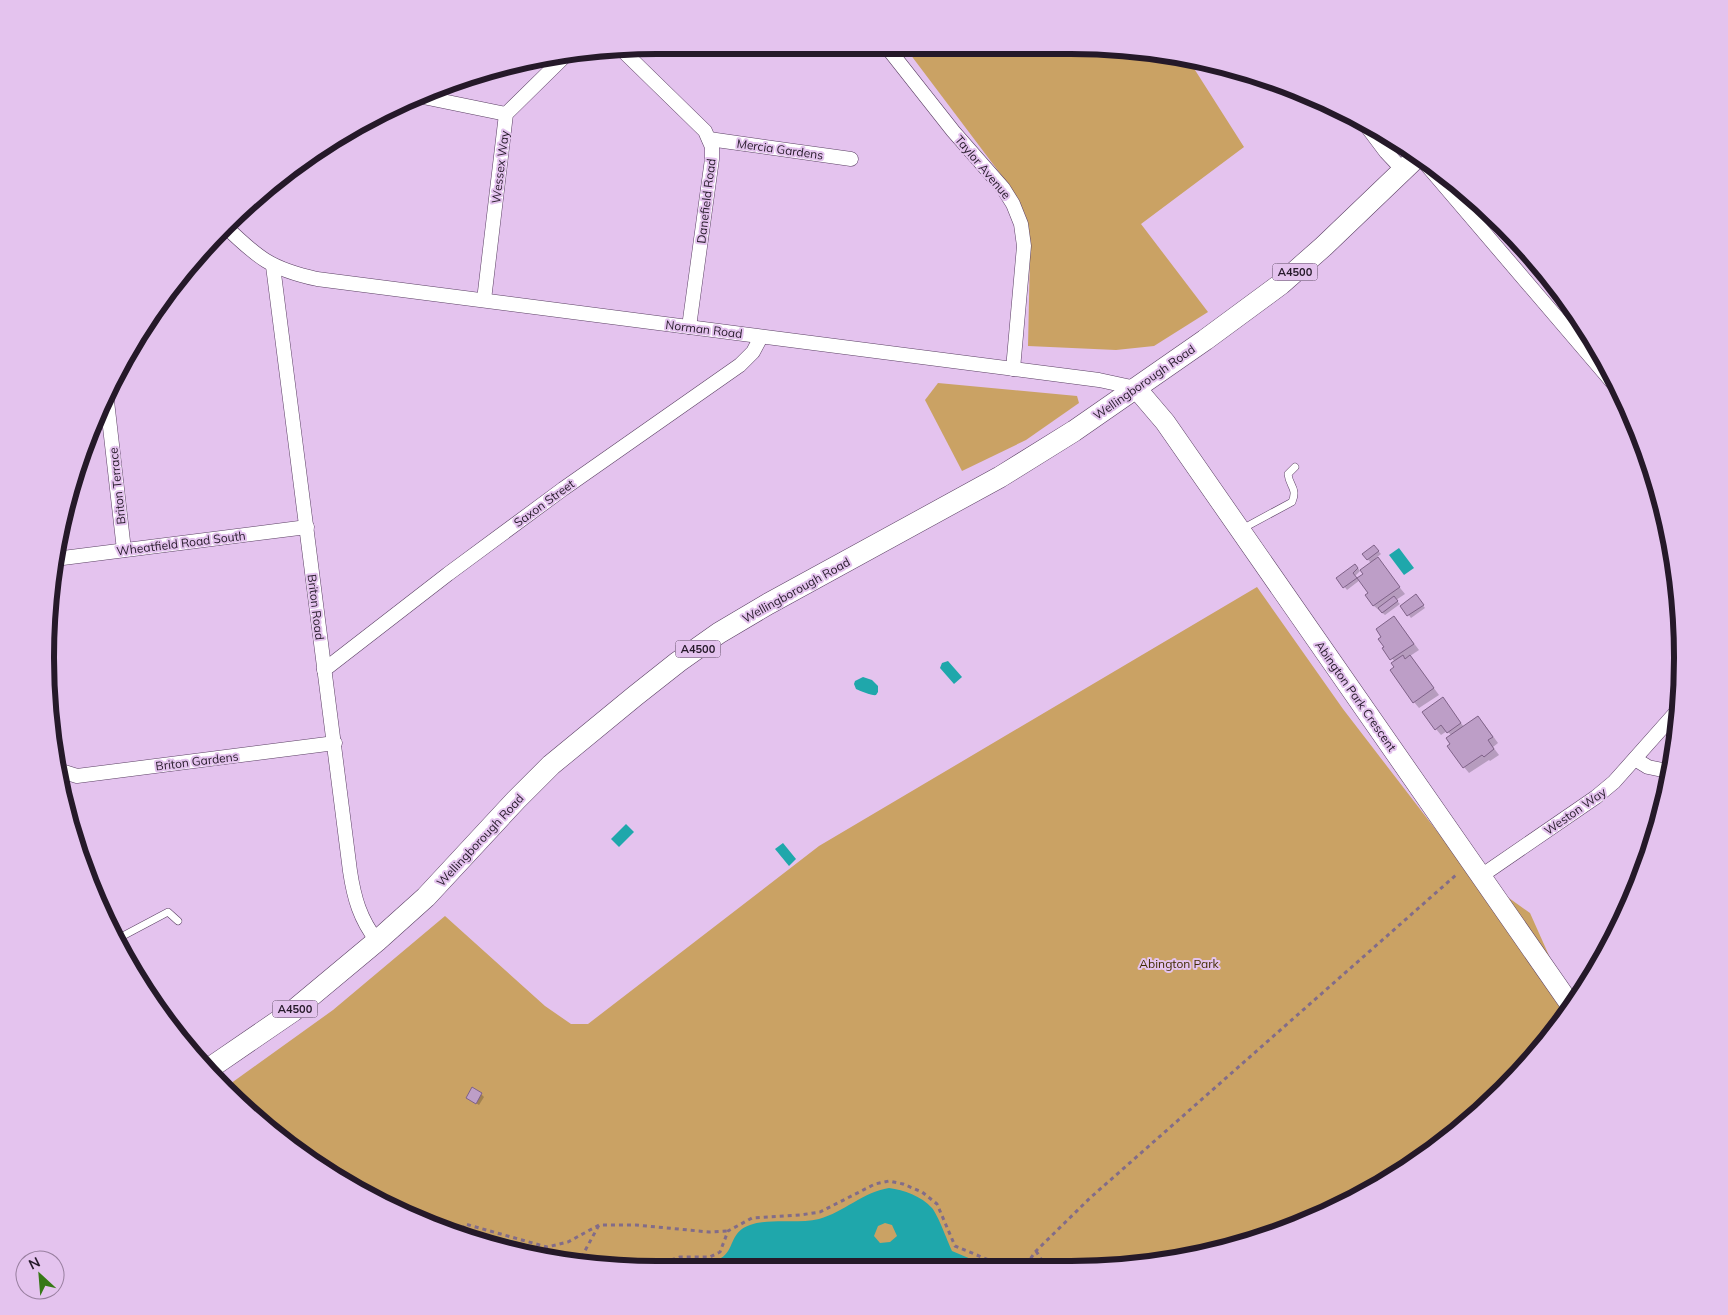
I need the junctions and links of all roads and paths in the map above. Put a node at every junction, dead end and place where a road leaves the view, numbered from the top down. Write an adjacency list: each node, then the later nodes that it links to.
1 (892, 54): 18 (street, Taylor Avenue)
2 (627, 55): 7 (street)
3 (559, 62): 5 (street, Wessex Way)
4 (430, 98): 5 (street)
5 (506, 114): 14 (street, Wessex Way)
6 (1373, 136): 10 (street)
7 (709, 139): 8 (street, Mercia Gardens); 15 (street, Danefield Road)
8 (851, 159)
9 (1413, 161): 10 (main road, Wellingborough Road / A4500)
10 (1403, 170): 19 (main road, Wellingborough Road / A4500)
11 (1442, 183): 17 (street)
12 (231, 232): 13 (street, Norman Road)
13 (273, 266): 14 (street, Norman Road); 22 (street, Briton Road)
14 (484, 300): 15 (street, Norman Road)
15 (689, 327): 16 (street, Norman Road)
16 (761, 337): 18 (street, Norman Road); 26 (street, Saxon Street)
17 (1599, 367)
18 (1013, 369): 19 (street, Norman Road)
19 (1136, 388): 23 (street, Abington Park Crescent); 36 (main road, Wellingborough Road / A4500)
20 (108, 408): 24 (street, Briton Terrace)
21 (1295, 467): 23 (lane)
22 (306, 527): 24 (street, Wheatfield Road South); 26 (street, Briton Road)
23 (1240, 530): 33 (street, Abington Park Crescent)
24 (124, 550): 25 (street, Wheatfield Road South)
25 (62, 558)
26 (324, 670): 28 (street, Briton Road)
27 (1671, 718): 29 (street, Weston Way)
28 (334, 743): 31 (street, Briton Gardens); 36 (street, Briton Road)
29 (1635, 759): 30 (street); 33 (street, Weston Way)
30 (1664, 770)
31 (65, 772)
32 (1456, 875): 42 (path)
33 (1481, 876): 37 (street, Abington Park Crescent)
34 (178, 921): 35 (lane)
35 (122, 936)
36 (377, 941): 38 (main road, Wellingborough Road / A4500)
37 (1567, 1000)
38 (214, 1066)
39 (599, 1225): 40 (path); 41 (path); 43 (path)
40 (464, 1229)
41 (728, 1231): 44 (path); 45 (path)
42 (1036, 1250): 46 (path); 47 (path)
43 (582, 1256)
44 (668, 1261)
45 (991, 1261)
46 (1029, 1261)
47 (1043, 1261)

